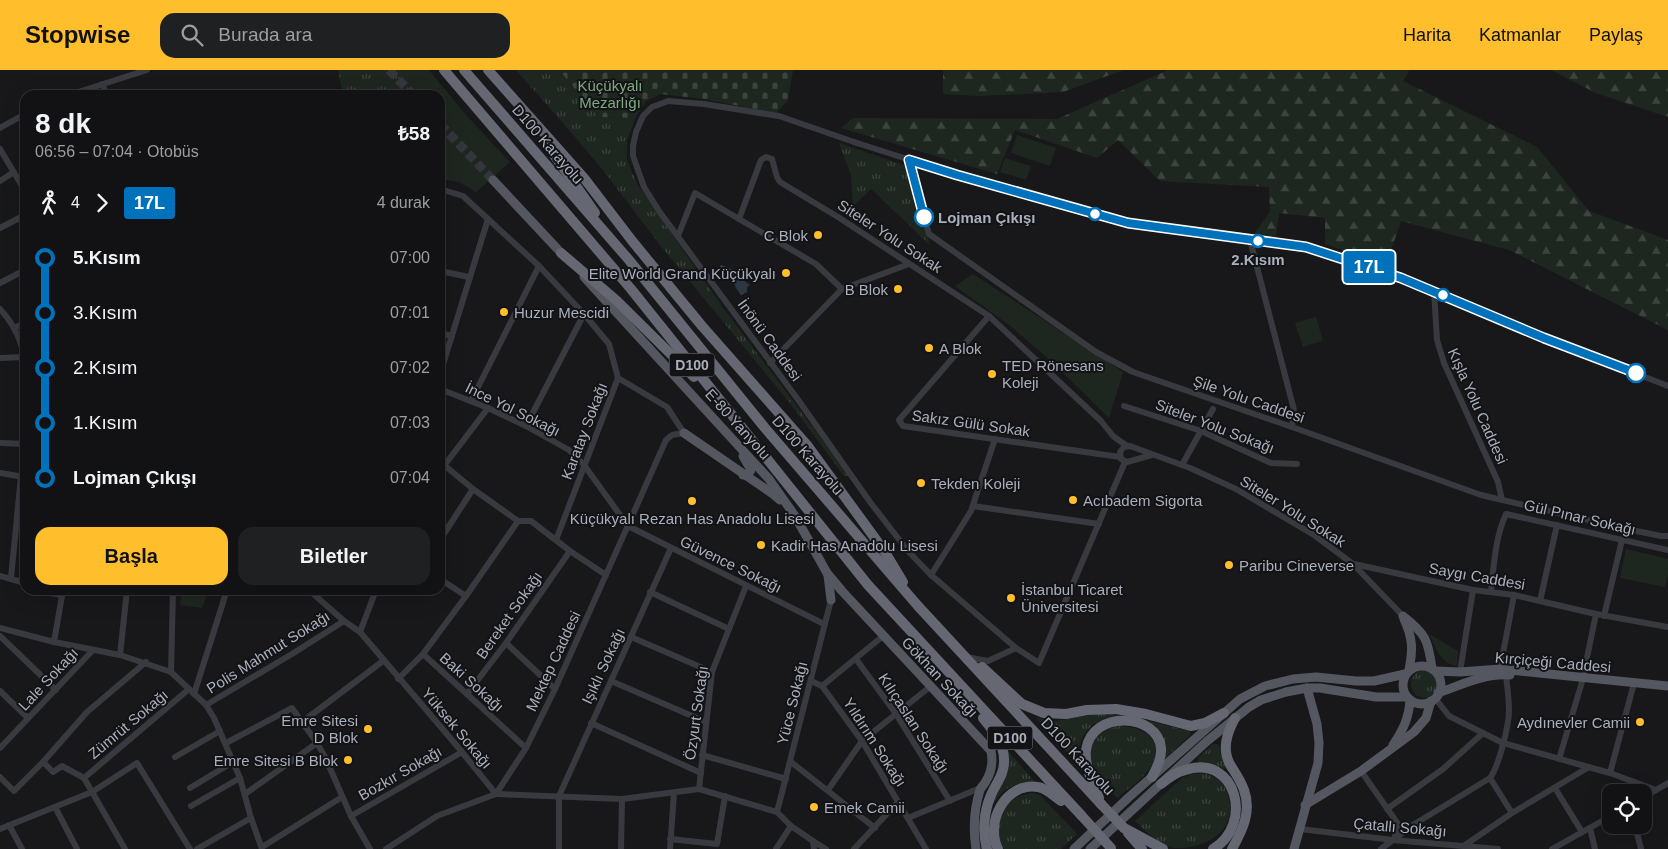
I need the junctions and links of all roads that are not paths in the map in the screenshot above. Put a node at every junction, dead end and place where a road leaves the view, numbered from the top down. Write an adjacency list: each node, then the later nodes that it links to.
1 (147, 70): 5 (street)
2 (444, 70): 53 (highway, D100 Karayolu / D100)
3 (464, 70): 25 (highway, D100 Karayolu / D100)
4 (488, 70): 8 (highway)
5 (102, 84): 6 (street); 7 (street)
6 (84, 90)
7 (105, 90)
8 (507, 91): 25 (highway); 113 (highway)
9 (20, 117): 10 (street)
10 (0, 128)
11 (0, 149): 13 (street)
12 (909, 160): 22 (street, İnönü Caddesi); 23 (street); 55 (street, Şile Yolu Caddesi)
13 (14, 172): 15 (street); 16 (street)
14 (493, 180): 24 (main road, E-80 Yanyolu)
15 (0, 181)
16 (20, 182)
17 (445, 190): 20 (street, Karatay Sokağı)
18 (20, 218): 21 (street)
19 (739, 219): 22 (street); 26 (street, Siteler Yolu Sokak); 32 (street)
20 (488, 220): 27 (street, Karatay Sokağı); 30 (street)
21 (0, 228)
22 (678, 236): 45 (street, İnönü Caddesi)
23 (1250, 240): 33 (street); 55 (street)
24 (561, 253): 53 (highway); 59 (main road, E-80 Yanyolu)
25 (629, 260): 113 (highway, D100 Karayolu / D100)
26 (909, 264): 32 (street); 36 (street, Siteler Yolu Sokak)
27 (538, 266): 35 (street, Karatay Sokağı); 49 (street)
28 (445, 272): 30 (street)
29 (20, 273): 31 (street)
30 (469, 277): 40 (street)
31 (0, 283)
32 (842, 289): 45 (street)
33 (1434, 291): 47 (street); 75 (street, Kışla Yolu Caddesi)
34 (0, 308): 38 (street)
35 (584, 314): 46 (street, Karatay Sokağı); 54 (street)
36 (989, 316): 58 (street, Sakız Gülü Sokak); 62 (street, Siteler Yolu Sokak)
37 (20, 325): 38 (street)
38 (14, 328): 41 (street)
39 (445, 334): 40 (street)
40 (452, 336): 44 (street)
41 (20, 344)
42 (20, 357): 43 (street)
43 (0, 358)
44 (445, 358)
45 (770, 362): 93 (street, İnönü Caddesi)
46 (618, 378): 57 (street); 68 (street, Karatay Sokağı)
47 (1668, 386)
48 (445, 391): 49 (street, İnce Yol Sokağı)
49 (471, 400): 51 (street, İnce Yol Sokağı)
50 (1124, 406): 56 (street, Siteler Yolu Sokağı)
51 (488, 408): 54 (street, İnce Yol Sokağı); 66 (street)
52 (1213, 409): 56 (street)
53 (728, 410): 136 (highway, D100 Karayolu / D100)
54 (526, 426): 68 (street, İnce Yol Sokağı)
55 (1292, 427): 75 (street, Şile Yolu Caddesi)
56 (1201, 431): 67 (street, Siteler Yolu Sokağı); 69 (street)
57 (684, 433): 72 (main road); 82 (street, Mektep Caddesi)
58 (994, 439): 64 (street, Sakız Gülü Sokak); 77 (street)
59 (735, 440): 72 (main road); 78 (main road, E-80 Yanyolu)
60 (0, 443): 61 (street)
61 (20, 444)
62 (1130, 446): 63 (street, Siteler Yolu Sokak); 64 (street); 65 (street)
63 (1152, 455): 65 (street); 69 (street, Siteler Yolu Sokak)
64 (1123, 459): 65 (street); 80 (street)
65 (1134, 459)
66 (445, 464)
67 (1297, 464)
68 (584, 465): 82 (street, İnce Yol Sokağı); 85 (street, Karatay Sokağı)
69 (1182, 465): 90 (street, Siteler Yolu Sokak)
70 (445, 470): 74 (street)
71 (0, 473): 73 (street)
72 (743, 475): 78 (main road)
73 (20, 476)
74 (473, 490): 79 (street); 83 (street)
75 (1502, 500): 84 (street, Şile Yolu Caddesi)
76 (20, 502): 95 (street)
77 (973, 506): 80 (street); 93 (street)
78 (792, 511): 91 (main road, E-80 Yanyolu)
79 (518, 521): 85 (street); 110 (street)
80 (1099, 524): 128 (street, İnönü Caddesi)
81 (1558, 525): 86 (street, Gül Pınar Sokağı); 102 (street, Gül Pınar Sokağı); 112 (street)
82 (628, 526): 87 (street, Güvence Sokağı); 92 (street, Mektep Caddesi)
83 (445, 532)
84 (1668, 536)
85 (556, 540): 89 (street)
86 (1622, 540): 88 (street, Gül Pınar Sokağı); 116 (street)
87 (671, 548): 98 (street, Güvence Sokağı); 101 (street, Işıklı Sokağı)
88 (1668, 550)
89 (570, 551): 92 (street); 127 (street, Bereket Sokağı)
90 (1353, 564): 99 (street, Saygı Caddesi); 115 (street, Siteler Yolu Sokak)
91 (827, 573): 100 (main road, E-80 Yanyolu); 111 (main road)
92 (606, 575): 152 (street, Mektep Caddesi)
93 (931, 575): 128 (street, İnönü Caddesi)
94 (0, 576): 95 (street)
95 (11, 578): 96 (street)
96 (20, 581)
97 (445, 582): 110 (street)
98 (746, 586): 118 (street, Güvence Sokağı); 121 (street, Özyurt Sokağı)
99 (1473, 590): 102 (street, Saygı Caddesi); 141 (street)
100 (842, 591): 111 (main road); 125 (main road, Gökhan Sokağı)
101 (650, 592): 121 (street); 124 (street, Işıklı Sokağı)
102 (1491, 592): 109 (street, Saygı Caddesi)
103 (63, 595): 126 (street)
104 (126, 595): 131 (street)
105 (173, 595): 138 (street)
106 (225, 595): 156 (street)
107 (314, 595): 117 (street, Yüksek Sokağı)
108 (374, 595): 122 (street)
109 (1514, 595): 112 (street, Saygı Caddesi); 142 (street)
110 (466, 596): 130 (street)
111 (831, 600): 118 (street, Yüce Sokağı)
112 (1540, 601): 114 (street, Saygı Caddesi)
113 (918, 606): 132 (highway, D100 Karayolu / D100)
114 (1596, 614): 116 (street, Saygı Caddesi); 144 (street)
115 (1403, 616): 137 (main road); 140 (main road)
116 (1604, 616): 119 (street, Saygı Caddesi)
117 (344, 621): 122 (street, Yüksek Sokağı); 160 (street, Polis Mahmut Sokağı)
118 (824, 624): 146 (street, Yüce Sokağı)
119 (1668, 627)
120 (0, 628): 126 (street)
121 (729, 629): 139 (street, Özyurt Sokağı)
122 (360, 632): 134 (street, Yüksek Sokağı)
123 (0, 636): 153 (street)
124 (631, 636): 139 (street); 145 (street, Işıklı Sokağı)
125 (883, 636): 133 (street); 148 (main road, Gökhan Sokağı)
126 (54, 642): 129 (street)
127 (506, 643): 152 (street); 157 (street, Bereket Sokağı)
128 (1016, 648): 132 (street)
129 (92, 650): 131 (street); 153 (street, Lale Sokağı)
130 (423, 654): 143 (street); 157 (street, Baki Sokağı)
131 (120, 655): 135 (street)
132 (964, 657): 161 (highway); 215 (highway, D100 Karayolu / D100)
133 (856, 659): 147 (street); 162 (street, Kılıçaslan Sokağı)
134 (383, 661): 143 (street, Yüksek Sokağı); 165 (street)
135 (146, 662): 138 (street); 181 (street)
136 (939, 662): 222 (highway, D100 Karayolu / D100); 257 (highway)
137 (1434, 670): 140 (main road); 141 (main road, Kırçiçeği Caddesi); 158 (main road)
138 (171, 672): 156 (street)
139 (712, 672): 166 (street, Özyurt Sokağı)
140 (1407, 672): 159 (main road); 161 (main road)
141 (1460, 672): 142 (main road, Kırçiçeği Caddesi)
142 (1503, 672): 144 (main road, Kırçiçeği Caddesi); 158 (main road, Kırçiçeği Caddesi); 173 (street)
143 (398, 679): 177 (street, Yüksek Sokağı)
144 (1583, 679): 149 (main road, Kırçiçeği Caddesi); 150 (main road, Kırçiçeği Caddesi); 180 (street)
145 (611, 681): 166 (street); 167 (street, Işıklı Sokağı)
146 (811, 681): 147 (street, Yıldırım Sokağı); 183 (street, Yüce Sokağı)
147 (822, 686): 170 (street, Yıldırım Sokağı)
148 (932, 686): 162 (street); 197 (main road, Gökhan Sokağı)
149 (1668, 686)
150 (1633, 687): 155 (main road, Kırçiçeği Caddesi); 187 (street)
151 (1307, 688): 159 (main road); 164 (main road); 189 (main road)
152 (555, 689): 175 (street, Mektep Caddesi)
153 (56, 690): 163 (street, Lale Sokağı)
154 (0, 691): 163 (street)
155 (1668, 691)
156 (192, 692): 160 (street); 190 (street, Zümrüt Sokağı)
157 (468, 694): 175 (street, Baki Sokağı)
158 (1435, 698): 159 (main road); 169 (street); 176 (main road)
159 (1409, 699): 176 (main road)
160 (206, 705): 168 (street)
161 (1224, 713): 194 (main road)
162 (896, 714): 170 (street); 213 (street, Kılıçaslan Sokağı)
163 (28, 718): 174 (street, Lale Sokağı)
164 (1235, 718): 194 (main road); 265 (highway)
165 (302, 722): 171 (street); 172 (street)
166 (706, 722): 178 (street, Özyurt Sokağı)
167 (591, 723): 186 (street); 209 (street, Işıklı Sokağı)
168 (220, 731): 171 (street); 179 (street)
169 (1483, 733): 173 (street); 219 (street)
170 (862, 741): 200 (street); 214 (street, Yıldırım Sokağı)
171 (226, 743): 182 (street)
172 (317, 743): 206 (street); 211 (street)
173 (1503, 743): 180 (street); 192 (street)
174 (1, 745)
175 (526, 748): 207 (street, Mektep Caddesi)
176 (1390, 749): 185 (main road)
177 (462, 752): 207 (street, Yüksek Sokağı); 223 (street, Bozkır Sokağı)
178 (702, 755): 186 (street, Özyurt Sokağı); 193 (street)
179 (175, 757)
180 (1558, 759): 184 (street)
181 (42, 762): 188 (street); 190 (street)
182 (233, 762): 191 (street); 196 (street)
183 (790, 762): 193 (street, Yüce Sokağı); 200 (street)
184 (1589, 767): 187 (street); 198 (street)
185 (1361, 771): 202 (main road); 219 (street)
186 (701, 773): 199 (street, Özyurt Sokağı)
187 (1610, 773): 201 (street)
188 (0, 777)
189 (1314, 777): 202 (main road); 216 (main road)
190 (84, 778): 203 (street)
191 (240, 778): 206 (street); 217 (street)
192 (1490, 778): 221 (street); 237 (street)
193 (786, 779): 220 (street, Yüce Sokağı)
194 (1157, 780): 215 (highway); 259 (main road); 260 (main road); 264 (highway)
195 (1666, 784): 201 (street); 208 (street)
196 (190, 788)
197 (980, 788): 213 (street); 256 (main road, Gökhan Sokağı)
198 (1555, 788): 221 (street); 234 (street)
199 (699, 789): 205 (street); 210 (street)
200 (828, 790): 229 (street)
201 (1656, 790): 204 (street)
202 (1330, 791): 216 (main road)
203 (92, 792): 218 (street); 243 (street); 244 (street)
204 (1652, 792)
205 (674, 793): 212 (street); 236 (street)
206 (245, 794): 224 (street)
207 (496, 794): 209 (street); 247 (street)
208 (1668, 794)
209 (559, 796): 212 (street); 248 (street)
210 (725, 796): 220 (street); 236 (street)
211 (342, 797): 223 (street); 240 (street)
212 (622, 799): 249 (street)
213 (950, 801): 225 (street)
214 (898, 802): 225 (street, Yıldırım Sokağı); 229 (street)
215 (1101, 804): 230 (highway, D100 Karayolu / D100, bridge)
216 (1305, 805): 233 (main road)
217 (191, 806)
218 (55, 807): 227 (street); 242 (street)
219 (1387, 809): 237 (street)
220 (777, 812): 228 (street)
221 (1512, 813): 239 (street)
222 (1081, 815): 258 (highway); 261 (highway, D100 Karayolu / D100, bridge)
223 (351, 816): 246 (street)
224 (251, 818): 240 (street); 245 (street)
225 (908, 818): 255 (street, Yıldırım Sokağı)
226 (1602, 821): 231 (street)
227 (9, 825): 232 (street); 241 (street)
228 (790, 826): 238 (street); 251 (street)
229 (875, 828): 254 (street)
230 (1124, 828): 262 (highway, D100 Karayolu / D100); 263 (highway)
231 (1590, 828): 234 (street); 270 (street)
232 (0, 829)
233 (1300, 829): 237 (street, Çatallı Sokağı); 266 (main road)
234 (1582, 832): 269 (street)
235 (1637, 834): 271 (street)
236 (670, 839): 250 (street)
237 (1394, 840): 239 (street, Çatallı Sokağı); 267 (street)
238 (813, 842): 252 (street); 253 (street)
239 (1465, 845): 268 (street, Çatallı Sokağı)
240 (262, 848)
241 (22, 849)
242 (77, 849)
243 (125, 849)
244 (190, 849)
245 (197, 849)
246 (370, 849)
247 (386, 849)
248 (559, 849)
249 (621, 849)
250 (670, 849)
251 (776, 849)
252 (814, 849)
253 (826, 849)
254 (854, 849)
255 (926, 849)
256 (976, 849)
257 (988, 849)
258 (998, 849)
259 (1074, 849)
260 (1090, 849)
261 (1112, 849)
262 (1142, 849)
263 (1163, 849)
264 (1213, 849)
265 (1232, 849)
266 (1294, 849)
267 (1381, 849)
268 (1498, 849)
269 (1552, 849)
270 (1595, 849)
271 (1641, 849)

